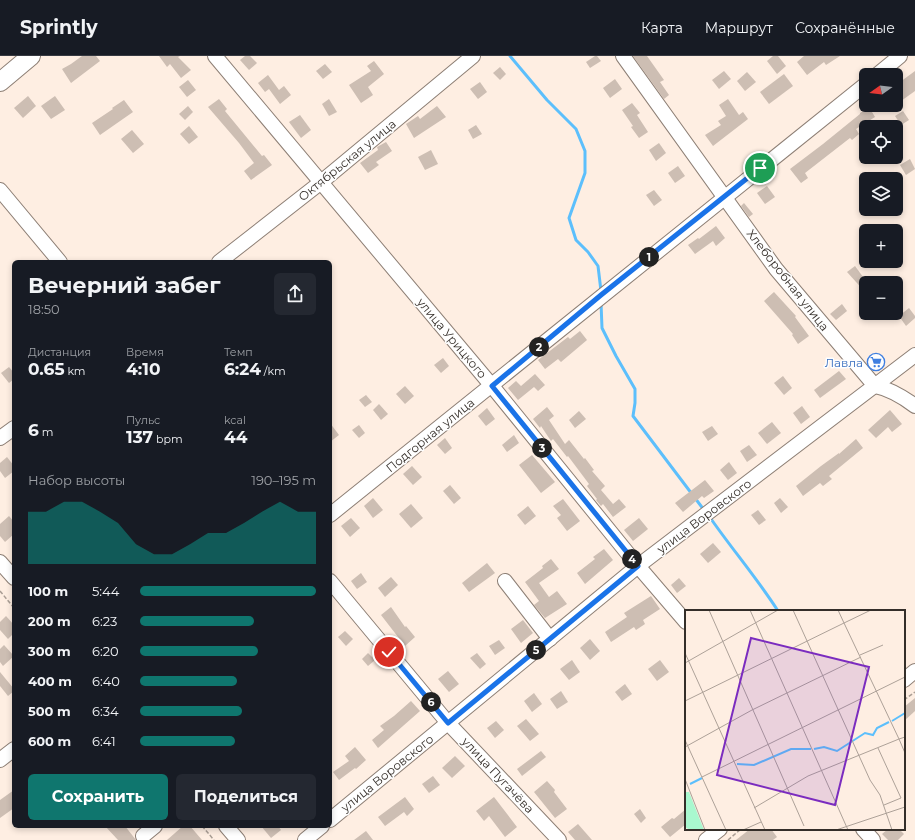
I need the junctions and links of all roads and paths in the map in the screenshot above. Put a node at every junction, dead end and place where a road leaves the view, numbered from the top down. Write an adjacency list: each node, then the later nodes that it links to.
1 (31, 56): 7 (main road)
2 (215, 56): 9 (street, улица Урицкого)
3 (473, 56): 9 (street, Октябрьская улица)
4 (623, 56): 11 (street, Хлеборобная улица)
5 (900, 56): 6 (street)
6 (885, 68)
7 (0, 82)
8 (859, 90): 11 (street, Подгорная улица)
9 (320, 183): 13 (street, Октябрьская улица); 15 (street, улица Урицкого)
10 (0, 190): 12 (street)
11 (724, 197): 15 (street, Подгорная улица); 16 (street, Хлеборобная улица)
12 (58, 260)
13 (222, 260)
14 (915, 355): 16 (street, улица Воровского)
15 (492, 386): 20 (street, Подгорная улица); 22 (street, улица Урицкого)
16 (875, 386): 17 (street); 22 (street, улица Воровского)
17 (915, 406)
18 (12, 429): 19 (street)
19 (0, 438)
20 (332, 513)
21 (0, 562): 23 (street)
22 (638, 566): 28 (street, улица Урицкого); 29 (street, улица Воровского)
23 (12, 576)
24 (505, 581): 29 (street)
25 (332, 583): 34 (street, улица Пугачёва)
26 (0, 591): 27 (path)
27 (12, 606)
28 (685, 621)
29 (550, 639): 34 (street, улица Воровского)
30 (915, 671): 31 (street)
31 (905, 679)
32 (915, 692): 33 (path)
33 (905, 699)
34 (448, 723): 37 (street, улица Воровского); 49 (street, улица Пугачёва)
35 (12, 751): 36 (street)
36 (0, 760)
37 (332, 818)
38 (153, 828): 45 (street)
39 (204, 828): 46 (path)
40 (228, 828): 47 (street)
41 (320, 828): 48 (street)
42 (719, 830): 50 (street)
43 (740, 830): 51 (path)
44 (864, 830): 52 (street)
45 (143, 836)
46 (214, 840)
47 (238, 840)
48 (305, 840)
49 (558, 840)
50 (706, 840)
51 (728, 840)
52 (873, 840)

